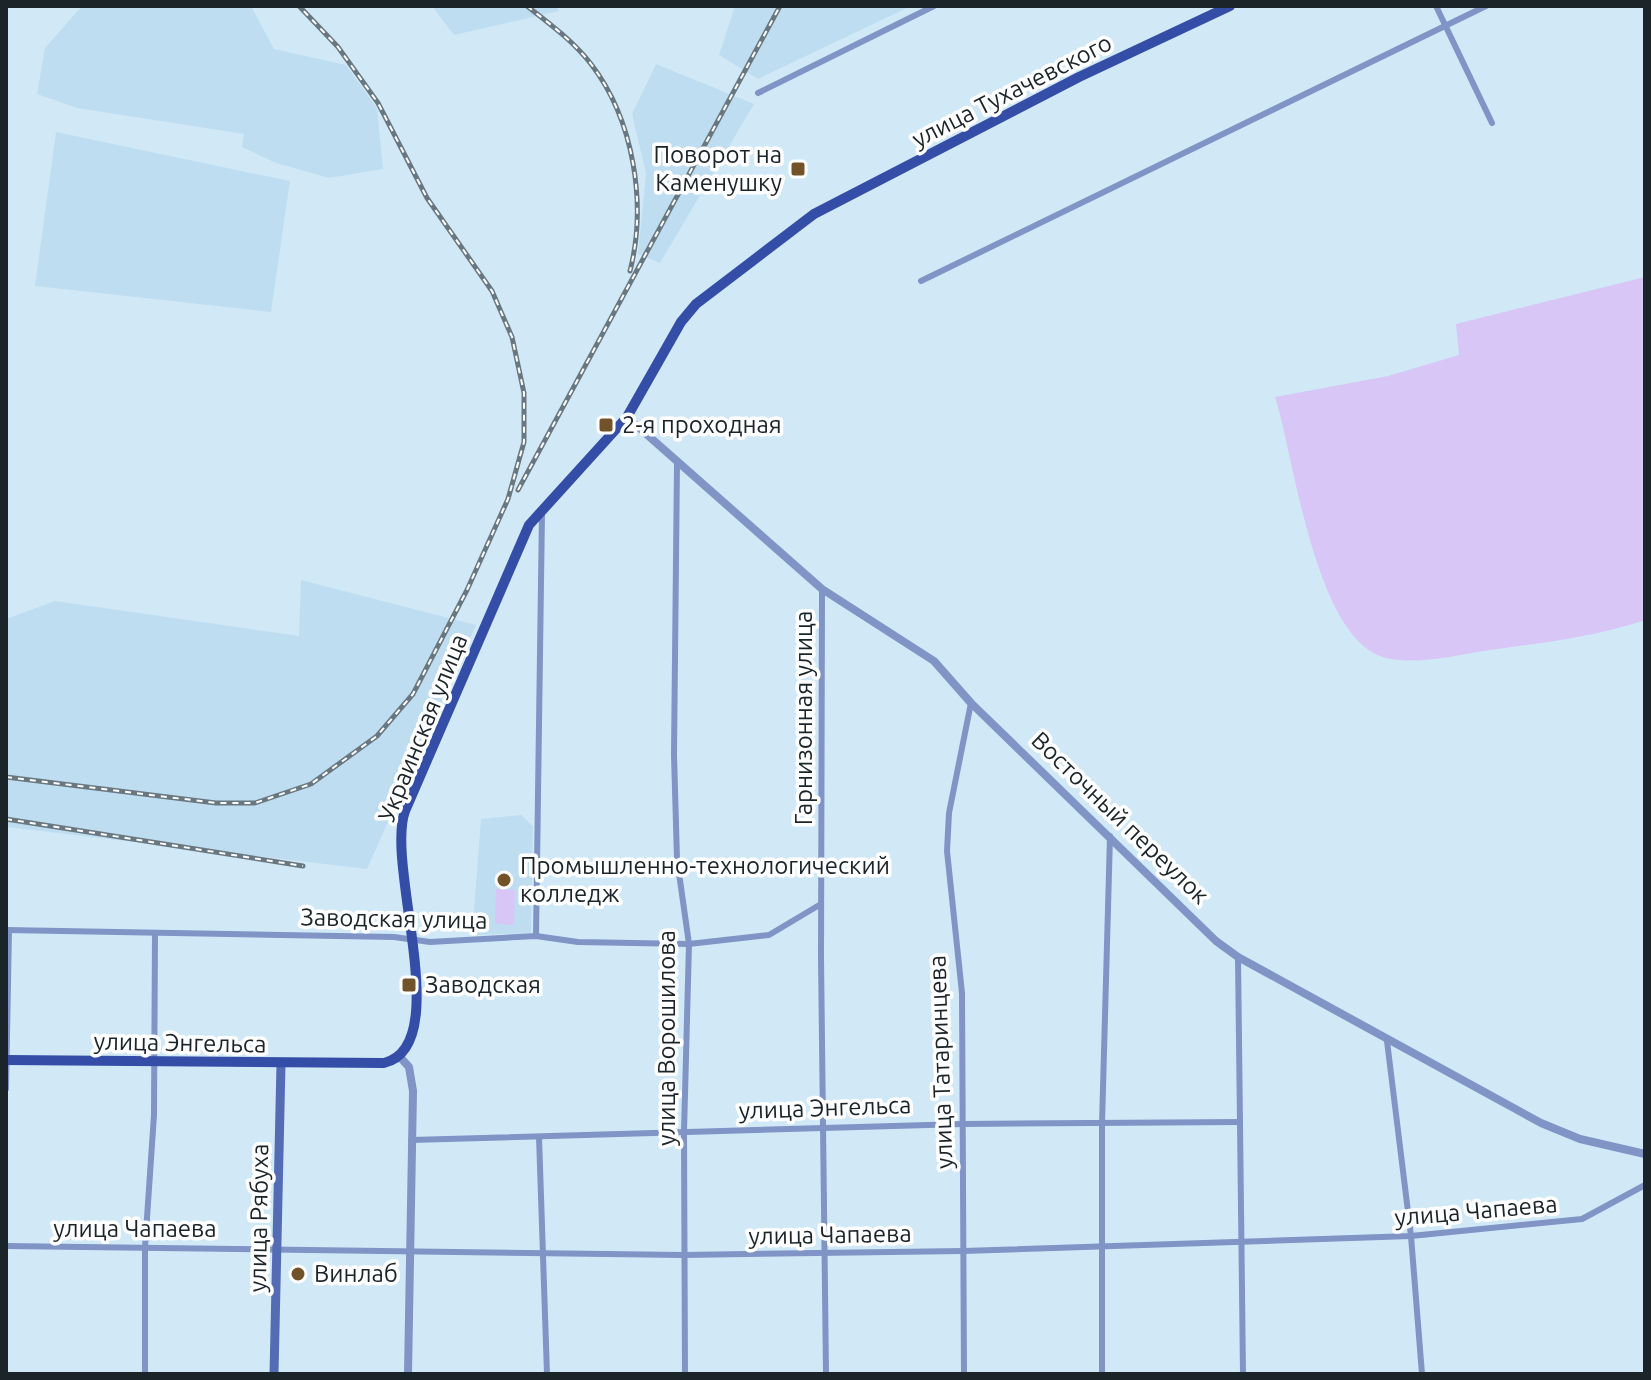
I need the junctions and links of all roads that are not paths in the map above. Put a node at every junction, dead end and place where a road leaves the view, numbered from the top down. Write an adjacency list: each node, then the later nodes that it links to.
1 (934, 6): 6 (street)
2 (1230, 6): 8 (main road, улица Тухачевского)
3 (1436, 6): 5 (street)
4 (1486, 6): 5 (street)
5 (1445, 25): 7 (street); 9 (street)
6 (758, 93)
7 (1492, 123)
8 (814, 214): 10 (main road, Украинская улица)
9 (921, 281)
10 (627, 417): 11 (street, Восточный переулок); 12 (main road, Украинская улица)
11 (677, 463): 13 (street, Восточный переулок); 21 (street, улица Ворошилова)
12 (542, 507): 19 (street); 20 (main road, Украинская улица)
13 (822, 589): 14 (street, Восточный переулок); 16 (street, Гарнизонная улица)
14 (971, 703): 15 (street, Восточный переулок); 30 (street, улица Татаринцева)
15 (1110, 836): 22 (street, Восточный переулок); 31 (street)
16 (821, 904): 21 (street, Заводская улица); 32 (street, Гарнизонная улица)
17 (8, 930): 18 (street, Заводская улица); 25 (street)
18 (155, 933): 20 (street, Заводская улица); 26 (street)
19 (536, 936): 20 (street, Заводская улица); 21 (street, Заводская улица)
20 (413, 940): 24 (main road, Украинская улица)
21 (689, 944): 33 (street, улица Ворошилова)
22 (1238, 957): 23 (street, Восточный переулок); 29 (street)
23 (1387, 1041): 36 (street, Восточный переулок); 38 (street)
24 (400, 1057): 27 (main road, улица Энгельса); 35 (street)
25 (7, 1060): 26 (main road, улица Энгельса); 28 (street)
26 (154, 1063): 27 (main road, улица Энгельса); 42 (street)
27 (281, 1064): 43 (main road, улица Рябуха)
28 (6, 1089)
29 (1240, 1122): 31 (street, улица Энгельса); 39 (street)
30 (963, 1124): 31 (street, улица Энгельса); 32 (street, улица Энгельса); 45 (street, улица Татаринцева)
31 (1102, 1124): 40 (street)
32 (825, 1129): 33 (street, улица Энгельса); 46 (street, Гарнизонная улица)
33 (684, 1132): 34 (street, улица Энгельса); 48 (street, улица Ворошилова)
34 (539, 1137): 35 (street, улица Энгельса); 47 (street)
35 (411, 1140): 44 (street)
36 (1645, 1154)
37 (1645, 1185): 38 (street, улица Чапаева)
38 (1411, 1236): 39 (street, улица Чапаева); 58 (street)
39 (1243, 1242): 40 (street, улица Чапаева); 57 (street)
40 (1102, 1245): 45 (street, улица Чапаева); 56 (street)
41 (6, 1246): 42 (street, улица Чапаева)
42 (145, 1247): 43 (street, улица Чапаева); 49 (street)
43 (278, 1247): 44 (street, улица Чапаева); 50 (main road, улица Рябуха)
44 (410, 1250): 47 (street, улица Чапаева); 51 (street)
45 (963, 1251): 46 (street, улица Чапаева); 55 (street, улица Татаринцева)
46 (826, 1253): 48 (street, улица Чапаева); 54 (street, Гарнизонная улица)
47 (544, 1255): 48 (street, улица Чапаева); 52 (street)
48 (683, 1255): 53 (street, улица Ворошилова)
49 (145, 1374)
50 (274, 1374)
51 (408, 1374)
52 (547, 1374)
53 (685, 1374)
54 (826, 1374)
55 (964, 1374)
56 (1102, 1374)
57 (1243, 1374)
58 (1422, 1374)

